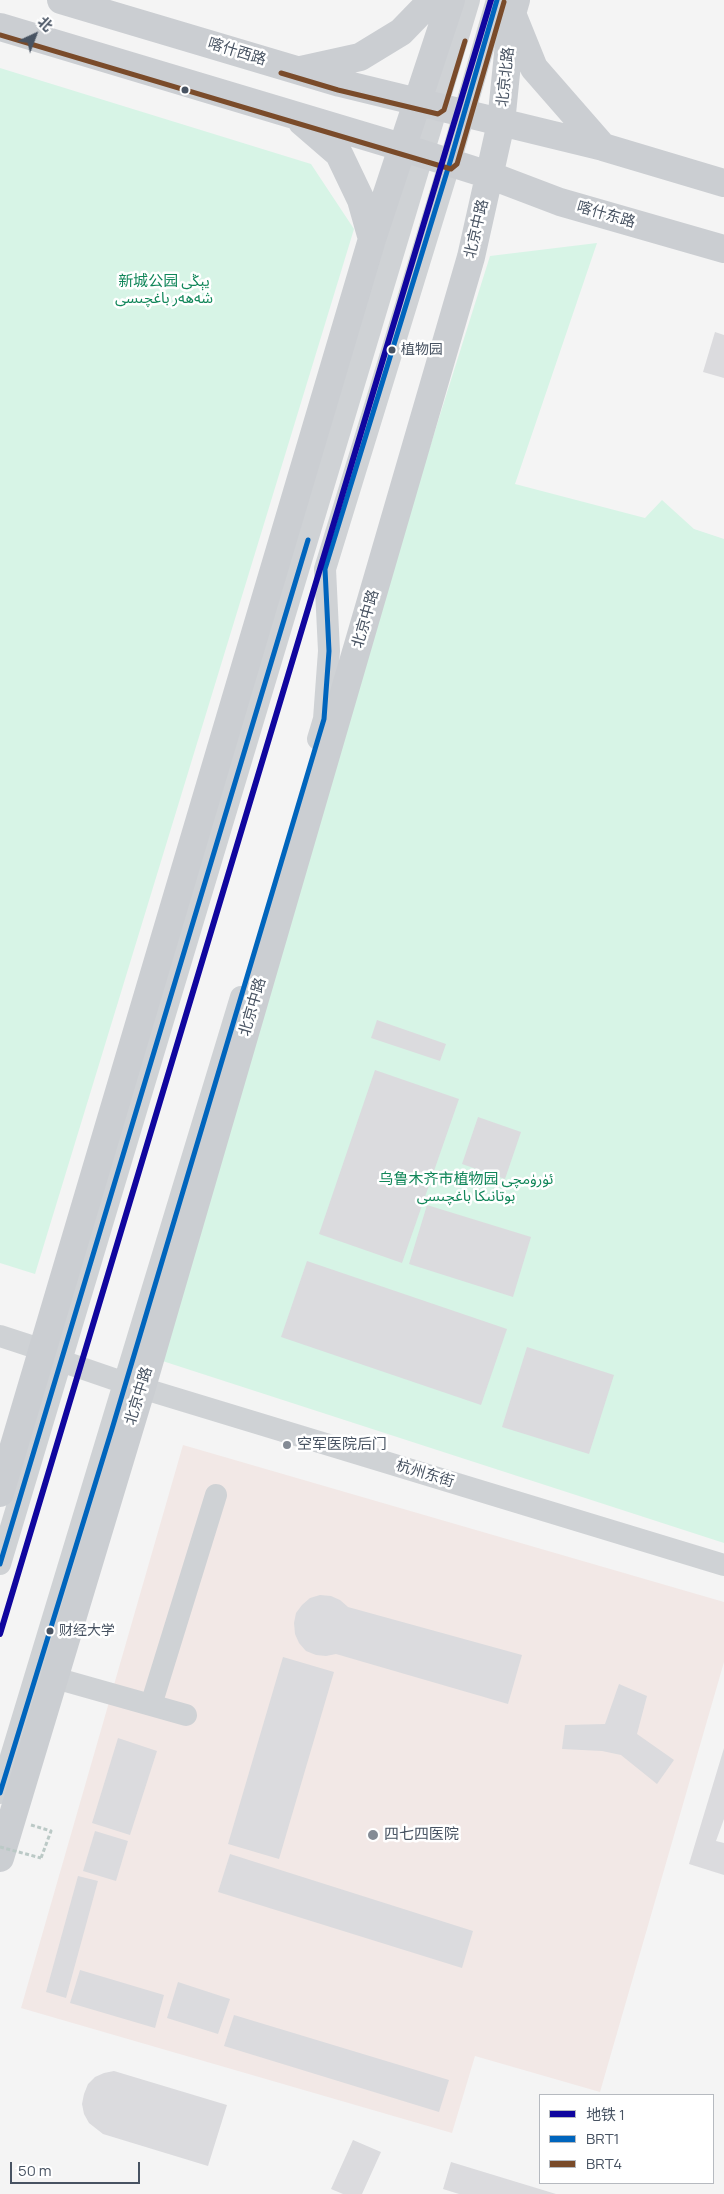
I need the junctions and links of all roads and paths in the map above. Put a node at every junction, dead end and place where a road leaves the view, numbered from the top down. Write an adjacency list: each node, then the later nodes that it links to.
1 (61, 0): 7 (main road, 喀什西路)
2 (432, 0): 7 (main road)
3 (451, 0): 11 (main road)
4 (469, 0): 11 (street)
5 (508, 5): 9 (street); 10 (main road, 北京北路); 12 (main road)
6 (0, 27): 8 (main road, 喀什西路)
7 (298, 71): 11 (main road, 喀什西路)
8 (293, 114): 11 (main road, 喀什西路); 16 (main road)
9 (464, 114): 10 (main road, 喀什西路); 11 (main road, 喀什西路); 13 (street)
10 (501, 123): 12 (main road); 14 (main road, 北京北路)
11 (417, 127): 13 (main road, 喀什西路); 16 (main road); 19 (street)
12 (603, 147): 15 (main road)
13 (450, 162): 14 (main road, 喀什西路); 20 (street)
14 (492, 164): 17 (main road, 喀什东路); 20 (main road, 北京中路)
15 (724, 184)
16 (372, 239): 19 (main road)
17 (724, 249)
18 (0, 1336): 19 (street, 杭州东街)
19 (52, 1355): 20 (street, 杭州东街); 21 (main road); 23 (street)
20 (134, 1385): 24 (street, 杭州东街); 25 (main road, 北京中路); 28 (street)
21 (0, 1493)
22 (216, 1495): 26 (street)
23 (0, 1564)
24 (724, 1566)
25 (54, 1678): 26 (street); 31 (main road, 北京中路)
26 (151, 1705): 27 (street)
27 (186, 1715)
28 (0, 1793)
29 (49, 1834): 30 (path, bridge)
30 (0, 1847)
31 (0, 1858)

